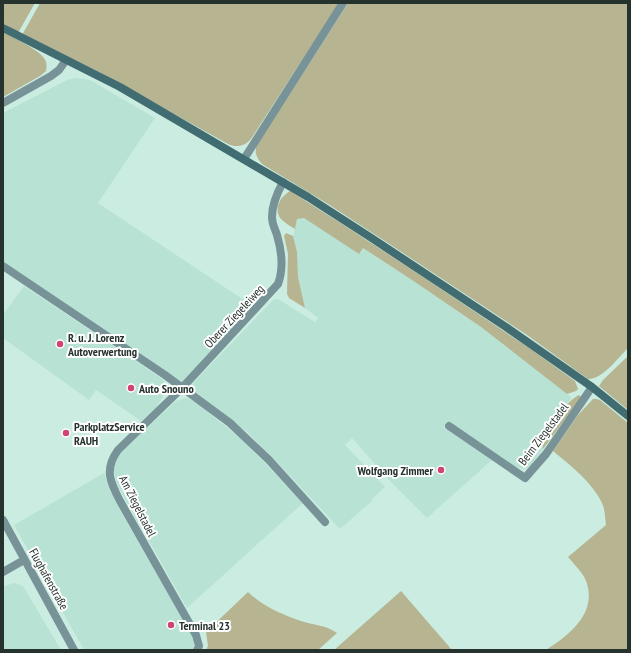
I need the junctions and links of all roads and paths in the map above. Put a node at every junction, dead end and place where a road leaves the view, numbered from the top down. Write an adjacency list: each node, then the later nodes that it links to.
1 (343, 3): 5 (street)
2 (3, 28): 3 (street)
3 (66, 60): 4 (street); 5 (street)
4 (3, 103)
5 (244, 159): 6 (street)
6 (283, 182): 8 (street); 9 (street, Oberer Ziegeleiweg)
7 (3, 266): 9 (street)
8 (592, 387): 10 (street); 11 (street, Beim Ziegelstadel)
9 (182, 388): 13 (street); 17 (street, Am Ziegelstadel)
10 (628, 416)
11 (448, 426)
12 (3, 520): 14 (street, Flughafenstraße)
13 (325, 522)
14 (24, 560): 15 (street); 16 (street, Flughafenstraße)
15 (3, 572)
16 (74, 650)
17 (197, 650)

